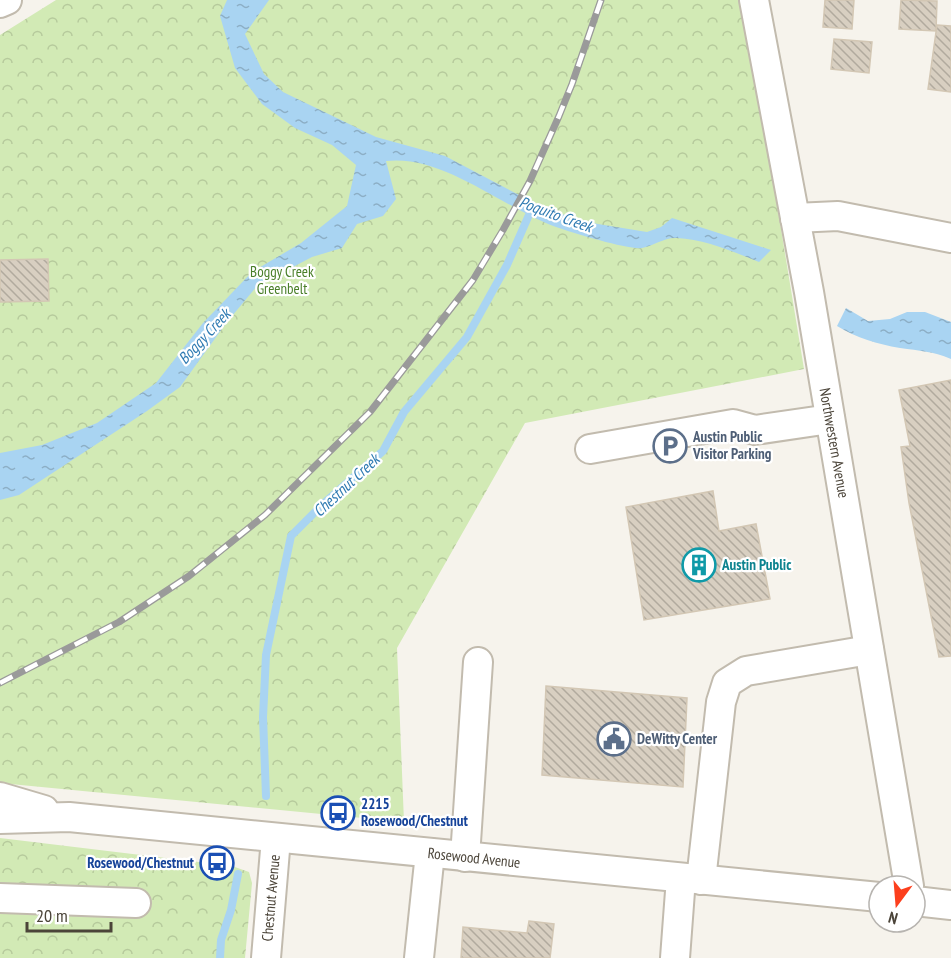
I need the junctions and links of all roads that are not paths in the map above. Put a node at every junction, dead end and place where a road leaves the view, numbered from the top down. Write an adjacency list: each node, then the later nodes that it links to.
1 (7, 0): 3 (street)
2 (754, 0): 4 (street, Northwestern Avenue)
3 (0, 3)
4 (795, 218): 5 (street); 6 (street, Northwestern Avenue)
5 (951, 238)
6 (830, 419): 7 (street); 8 (street, Northwestern Avenue)
7 (590, 449)
8 (869, 650): 16 (street, Northwestern Avenue); 17 (street)
9 (478, 663): 15 (street)
10 (0, 797): 11 (street, Rosewood Avenue)
11 (69, 817): 12 (street, Rosewood Avenue); 13 (street, Rosewood Avenue)
12 (0, 819)
13 (276, 838): 14 (street, Rosewood Avenue); 23 (street, Chestnut Avenue)
14 (430, 854): 15 (street, Rosewood Avenue); 24 (street)
15 (465, 857): 17 (street, Rosewood Avenue)
16 (907, 874)
17 (691, 879): 18 (street, Rosewood Avenue); 25 (street)
18 (867, 896)
19 (0, 898): 21 (street)
20 (927, 902): 22 (street)
21 (136, 903)
22 (951, 905)
23 (266, 958)
24 (419, 958)
25 (675, 958)

